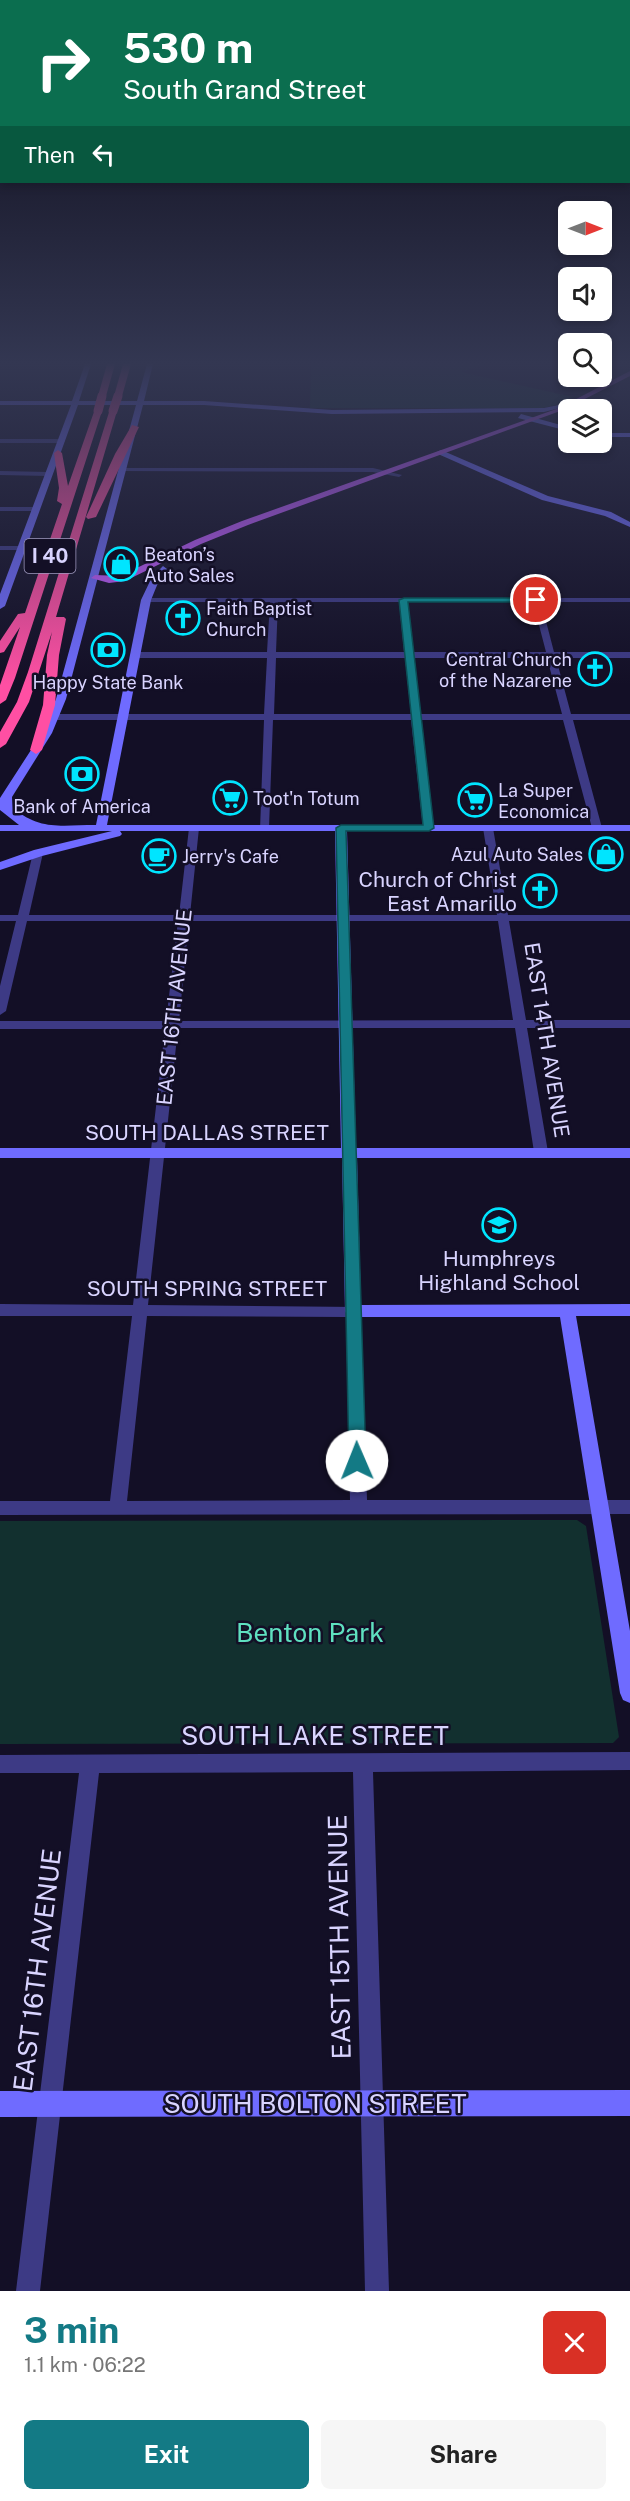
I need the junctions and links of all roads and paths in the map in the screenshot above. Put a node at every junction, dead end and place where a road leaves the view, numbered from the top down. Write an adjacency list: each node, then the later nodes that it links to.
1 (123, 470): 22 (main road)
2 (50, 471): 12 (main road)
3 (60, 471): 16 (highway)
4 (78, 471): 16 (highway, I 40, bridge)
5 (96, 471): 18 (highway, I 40, bridge)
6 (112, 471): 18 (highway)
7 (364, 471): 8 (street)
8 (387, 471): 13 (street); 21 (main road)
9 (410, 471): 13 (main road)
10 (482, 471): 17 (main road)
11 (0, 473): 12 (street)
12 (49, 474): 15 (main road)
13 (399, 475): 26 (main road)
14 (0, 509): 15 (street)
15 (35, 509): 20 (main road)
16 (64, 511): 25 (highway, I 40)
17 (630, 525)
18 (75, 540): 23 (highway, I 40)
19 (0, 548): 20 (street)
20 (22, 548): 24 (main road)
21 (152, 566): 22 (main road); 26 (main road)
22 (95, 578): 39 (main road)
23 (60, 585): 45 (highway, I 40); 46 (highway)
24 (3, 592): 31 (main road)
25 (37, 595): 32 (highway); 38 (highway, I 40)
26 (146, 600): 27 (street); 34 (main road)
27 (274, 600): 28 (street); 35 (street)
28 (404, 600): 29 (street); 36 (street)
29 (536, 600): 30 (street); 33 (street)
30 (630, 600)
31 (0, 606)
32 (0, 650)
33 (551, 654): 36 (street); 37 (street); 43 (street)
34 (135, 655): 35 (street); 40 (main road)
35 (271, 655): 36 (street); 41 (street)
36 (410, 655): 42 (street)
37 (630, 655)
38 (0, 700)
39 (55, 717): 40 (street); 46 (main road)
40 (122, 717): 41 (street); 50 (main road)
41 (268, 717): 42 (street); 53 (street)
42 (416, 717): 43 (street); 55 (street)
43 (568, 717): 44 (street); 57 (street)
44 (630, 717)
45 (0, 744)
46 (36, 750): 47 (main road)
47 (3, 802): 49 (main road)
48 (0, 828): 49 (main road)
49 (36, 828): 50 (main road)
50 (101, 828): 51 (main road)
51 (142, 828): 52 (main road); 59 (main road)
52 (194, 828): 53 (main road); 63 (street, EAST 16TH AVENUE)
53 (264, 828): 54 (main road)
54 (341, 828): 55 (main road); 64 (main road)
55 (429, 828): 56 (main road)
56 (488, 828): 57 (main road); 65 (street, EAST 14TH AVENUE)
57 (597, 828): 58 (main road)
58 (630, 828)
59 (38, 853): 60 (main road); 62 (street)
60 (0, 866)
61 (0, 918): 62 (street)
62 (22, 918): 63 (street); 67 (street)
63 (184, 918): 64 (street); 68 (street, EAST 16TH AVENUE)
64 (343, 918): 65 (street); 69 (main road)
65 (503, 918): 66 (street); 70 (street, EAST 14TH AVENUE)
66 (630, 918)
67 (0, 1011)
68 (172, 1024): 69 (street); 72 (street); 77 (street, EAST 16TH AVENUE)
69 (346, 1024): 70 (street); 75 (main road)
70 (521, 1024): 71 (street); 73 (street, EAST 14TH AVENUE)
71 (630, 1024)
72 (0, 1025)
73 (541, 1152): 75 (main road, SOUTH DALLAS STREET); 76 (main road, SOUTH DALLAS STREET)
74 (0, 1153): 77 (main road, SOUTH DALLAS STREET)
75 (349, 1153): 77 (main road, SOUTH DALLAS STREET); 82 (main road)
76 (630, 1153)
77 (158, 1154): 79 (street, EAST 16TH AVENUE)
78 (0, 1310): 79 (street, SOUTH SPRING STREET)
79 (140, 1310): 82 (street, SOUTH SPRING STREET); 85 (street, EAST 16TH AVENUE)
80 (567, 1310): 81 (main road, SOUTH SPRING STREET); 82 (main road, SOUTH SPRING STREET); 87 (main road)
81 (630, 1310)
82 (353, 1311): 86 (street)
83 (630, 1507): 87 (street)
84 (0, 1508): 85 (street)
85 (118, 1508): 86 (street)
86 (359, 1508): 87 (street)
87 (600, 1508): 88 (main road)
88 (630, 1693)
89 (630, 1761): 90 (street, SOUTH LAKE STREET)
90 (363, 1762): 92 (street, SOUTH LAKE STREET); 93 (street, EAST 15TH AVENUE)
91 (0, 1764): 92 (street, SOUTH LAKE STREET)
92 (90, 1764): 96 (street, EAST 16TH AVENUE)
93 (372, 2103): 94 (main road, SOUTH BOLTON STREET); 96 (main road, SOUTH BOLTON STREET); 98 (street, EAST 15TH AVENUE)
94 (630, 2103)
95 (0, 2104): 96 (main road, SOUTH BOLTON STREET)
96 (50, 2104): 97 (street, EAST 16TH AVENUE)
97 (28, 2291)
98 (377, 2291)

